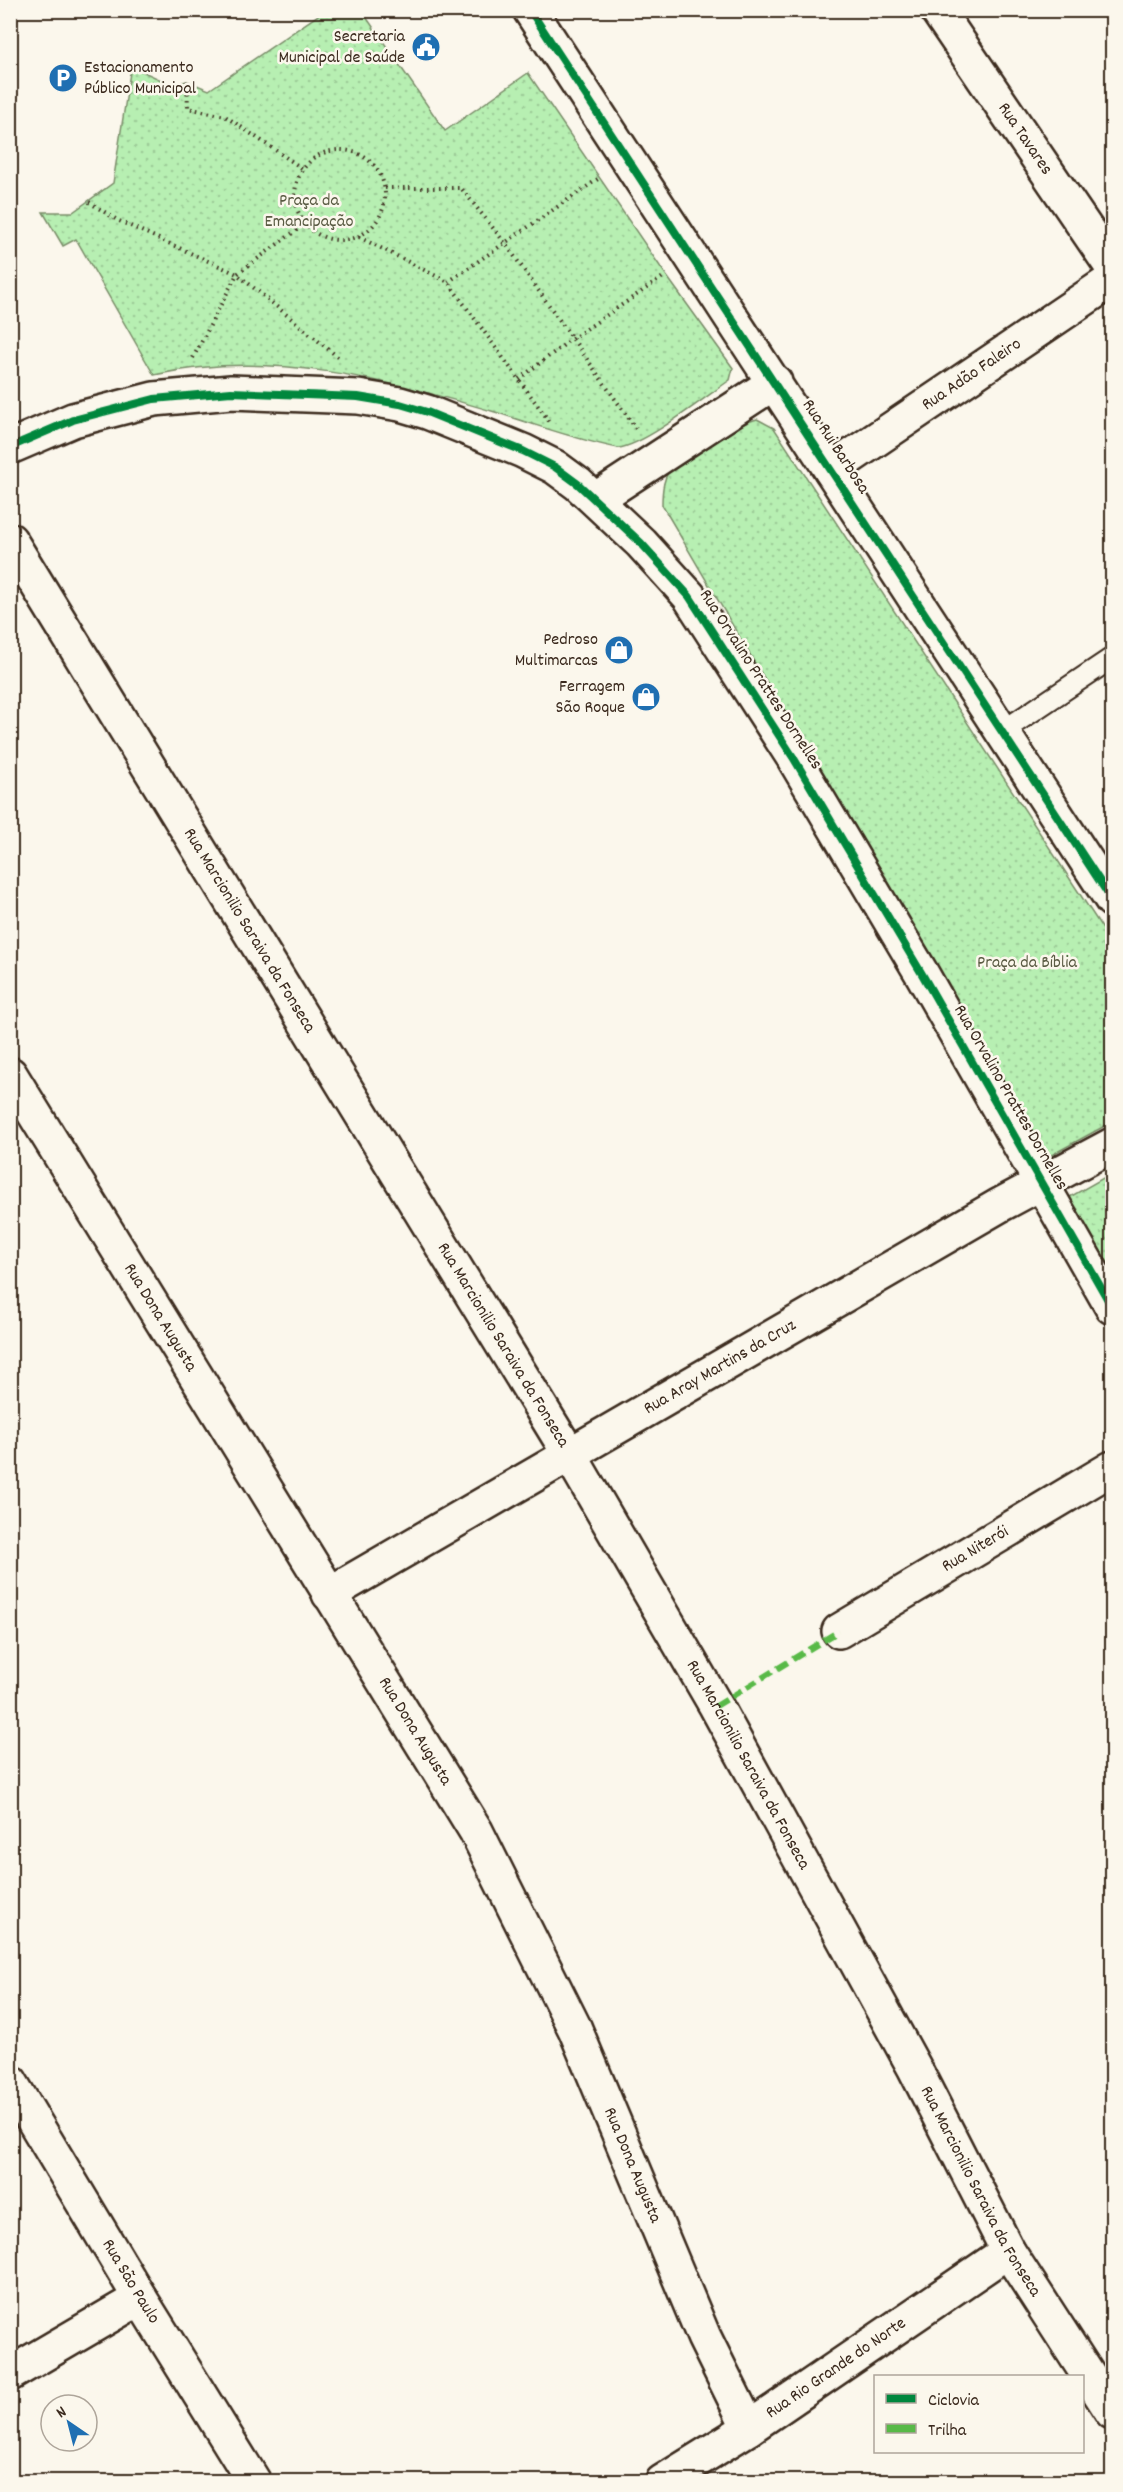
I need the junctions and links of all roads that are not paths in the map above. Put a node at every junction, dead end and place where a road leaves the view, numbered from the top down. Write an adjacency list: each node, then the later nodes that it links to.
1 (530, 10): 5 (street, Rua Rui Barbosa)
2 (937, 10): 3 (street, Rua Tavares)
3 (1113, 267)
4 (1113, 280): 7 (street, Rua Adão Faleiro)
5 (775, 382): 7 (street, Rua Rui Barbosa); 8 (street)
6 (10, 447): 8 (street, Rua Orvalino Prattes Dornelles)
7 (831, 470): 11 (street, Rua Rui Barbosa)
8 (596, 499): 15 (street, Rua Orvalino Prattes Dornelles)
9 (10, 540): 17 (street, Rua Marcionilio Saraiva da Fonseca)
10 (1113, 658): 11 (lane)
11 (1003, 731): 12 (street, Rua Rui Barbosa)
12 (1113, 900)
13 (10, 1074): 19 (street, Rua Dona Augusta)
14 (1113, 1145): 15 (street, Rua Aray Martins da Cruz)
15 (1041, 1184): 16 (street, Rua Orvalino Prattes Dornelles); 17 (street, Rua Aray Martins da Cruz)
16 (1113, 1306)
17 (570, 1455): 19 (street, Rua Aray Martins da Cruz); 22 (street, Rua Marcionilio Saraiva da Fonseca)
18 (1113, 1468): 20 (street, Rua Niterói)
19 (330, 1594): 26 (street, Rua Dona Augusta)
20 (839, 1631)
21 (10, 2081): 23 (street, Rua São Paulo)
22 (1008, 2252): 25 (street, Rua Marcionilio Saraiva da Fonseca); 26 (street, Rua Rio Grande do Norte)
23 (140, 2298): 24 (street); 27 (street, Rua São Paulo)
24 (10, 2374)
25 (1113, 2412)
26 (749, 2428): 28 (street, Rua Rio Grande do Norte)
27 (254, 2481)
28 (662, 2481)

